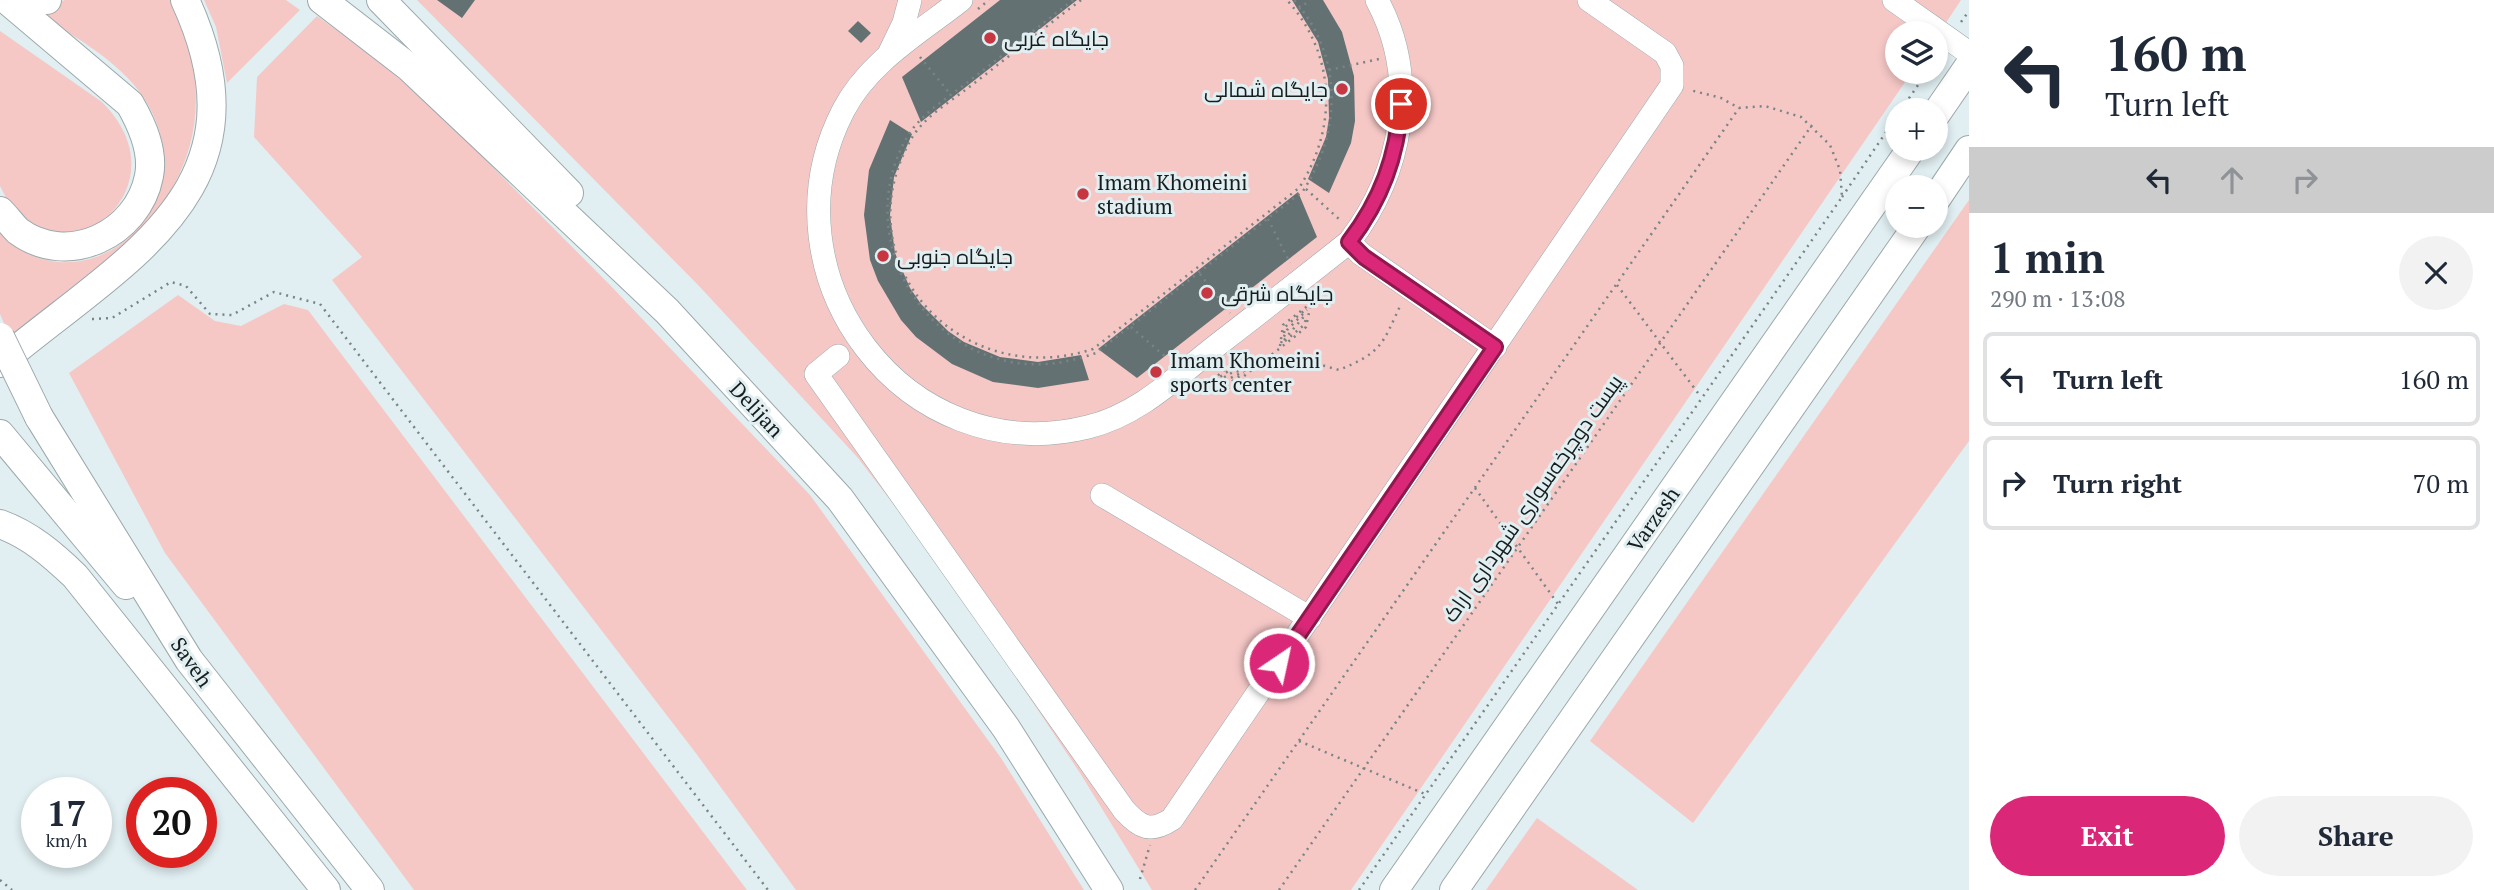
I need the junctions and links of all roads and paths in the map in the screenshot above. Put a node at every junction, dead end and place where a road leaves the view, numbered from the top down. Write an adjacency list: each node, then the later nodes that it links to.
1 (7, 0): 35 (main road)
2 (22, 0): 3 (main road)
3 (47, 0)
4 (185, 0): 54 (main road)
5 (322, 0): 44 (main road, Delijan)
6 (381, 0): 44 (main road)
7 (910, 0): 21 (street)
8 (989, 0): 17 (path)
9 (1073, 0): 25 (path)
10 (1081, 0): 18 (path)
11 (1287, 0): 18 (path)
12 (1294, 0): 23 (path)
13 (1310, 0): 18 (path)
14 (1377, 0): 20 (street)
15 (1590, 0): 24 (street)
16 (1894, 0): 19 (street)
17 (965, 8): 21 (street)
18 (1297, 10)
19 (1969, 54)
20 (1384, 58): 23 (path); 37 (street)
21 (899, 60): 25 (path); 56 (street)
22 (1969, 66): 26 (main road)
23 (1329, 69): 33 (path)
24 (1672, 85): 27 (path); 51 (street)
25 (951, 95): 47 (path)
26 (1947, 98)
27 (1739, 108): 28 (path); 41 (path)
28 (1812, 125): 34 (path); 49 (path, پیست دوچرخه‌سواری شهرداری اراک)
29 (1885, 134): 34 (path)
30 (1969, 150): 32 (main road)
31 (1904, 161): 80 (main road, Varzesh)
32 (1948, 181)
33 (1305, 188): 36 (path); 37 (path)
34 (1842, 197): 57 (path)
35 (0, 211)
36 (1268, 219): 39 (path); 40 (path)
37 (1343, 236): 42 (street); 45 (street)
38 (1909, 238): 81 (main road)
39 (1300, 259)
40 (1199, 272): 45 (path); 47 (path)
41 (1617, 285): 49 (path); 59 (path)
42 (1409, 288): 51 (street); 53 (path)
43 (1311, 303): 50 (path); 50 (path); 50 (path)
44 (667, 311): 76 (main road, Delijan)
45 (1237, 316): 56 (street)
46 (88, 318): 75 (path)
47 (1130, 326): 56 (path)
48 (0, 337): 65 (main road, Saveh, bridge)
49 (1660, 342): 57 (path); 62 (path, پیست دوچرخه‌سواری شهرداری اراک)
50 (1280, 346): 53 (path)
51 (1495, 347): 64 (street)
52 (838, 356): 64 (street)
53 (1265, 358): 55 (path)
54 (0, 363)
55 (1250, 370): 55 (path)
56 (1182, 372)
57 (1702, 398): 63 (path)
58 (0, 434): 65 (main road)
59 (1475, 488): 62 (path); 66 (path)
60 (1102, 495): 64 (street)
61 (0, 524): 73 (main road)
62 (1517, 547): 63 (path); 67 (path, پیست دوچرخه‌سواری شهرداری اراک)
63 (1558, 604): 68 (path)
64 (1310, 618)
65 (189, 660): 74 (main road, Saveh)
66 (1299, 741): 67 (path); 77 (path)
67 (1364, 768): 68 (path); 78 (path, پیست دوچرخه‌سواری شهرداری اراک)
68 (1426, 794): 79 (path)
69 (1146, 857): 70 (path)
70 (1140, 879)
71 (0, 880): 72 (path)
72 (12, 890)
73 (326, 890)
74 (370, 890)
75 (768, 890)
76 (1109, 890)
77 (1195, 890)
78 (1279, 890)
79 (1359, 890)
80 (1394, 890)
81 (1454, 890)

